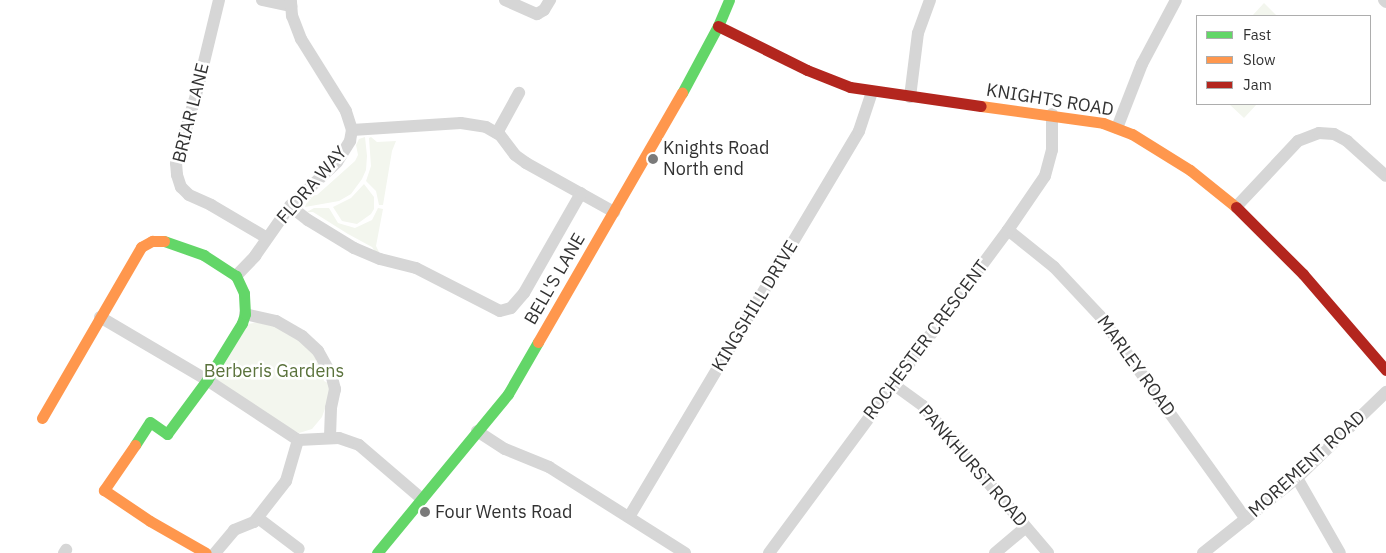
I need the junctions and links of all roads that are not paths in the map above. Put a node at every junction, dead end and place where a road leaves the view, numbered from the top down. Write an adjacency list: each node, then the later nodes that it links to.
1 (219, 0): 23 (street, BRIAR LANE)
2 (262, 0): 8 (street)
3 (505, 0): 4 (street)
4 (550, 0)
5 (729, 0): 9 (street, BELL'S LANE)
6 (930, 0): 12 (street)
7 (1176, 0): 14 (street)
8 (291, 3): 15 (street, FLORA WAY)
9 (718, 26): 10 (street, KNIGHTS ROAD); 21 (street, BELL'S LANE)
10 (872, 92): 12 (street, KNIGHTS ROAD); 37 (street, KINGSHILL DRIVE)
11 (520, 94): 16 (street)
12 (910, 97): 13 (street, KNIGHTS ROAD)
13 (1052, 114): 14 (street, KNIGHTS ROAD); 22 (street, ROCHESTER CRESCENT)
14 (1117, 128): 20 (street, KNIGHTS ROAD)
15 (352, 130): 16 (street); 19 (street, FLORA WAY)
16 (497, 133): 18 (street)
17 (1386, 176): 20 (street)
18 (581, 193): 19 (street); 21 (street)
19 (290, 206): 23 (street, FLORA WAY)
20 (1236, 207): 27 (street, KNIGHTS ROAD)
21 (614, 212): 32 (street, BELL'S LANE)
22 (1008, 230): 29 (street, ROCHESTER CRESCENT); 39 (street, MARLEY ROAD)
23 (267, 238): 24 (street, FLORA WAY)
24 (236, 276): 25 (street); 26 (street)
25 (245, 314): 28 (street); 33 (street)
26 (100, 317): 28 (street); 31 (street)
27 (1386, 370)
28 (207, 380): 34 (street); 43 (street)
29 (893, 384): 40 (street, PANKHURST ROAD); 47 (street, ROCHESTER CRESCENT)
30 (1386, 392): 35 (street, MOREMENT ROAD)
31 (42, 418)
32 (477, 431): 36 (street, BELL'S LANE); 37 (street)
33 (330, 438): 34 (street); 36 (street)
34 (298, 440): 38 (street)
35 (1297, 478): 39 (street, MOREMENT ROAD); 51 (street)
36 (422, 499): 42 (street, BELL'S LANE)
37 (629, 517): 46 (street)
38 (258, 518): 41 (street); 44 (street)
39 (1246, 519): 50 (street, MOREMENT ROAD)
40 (1026, 527): 48 (street); 49 (street, PANKHURST ROAD)
41 (299, 549)
42 (380, 549): 45 (street)
43 (206, 553)
44 (215, 553)
45 (394, 553)
46 (685, 553)
47 (770, 553)
48 (996, 553)
49 (1048, 553)
50 (1203, 553)
51 (1340, 553)

